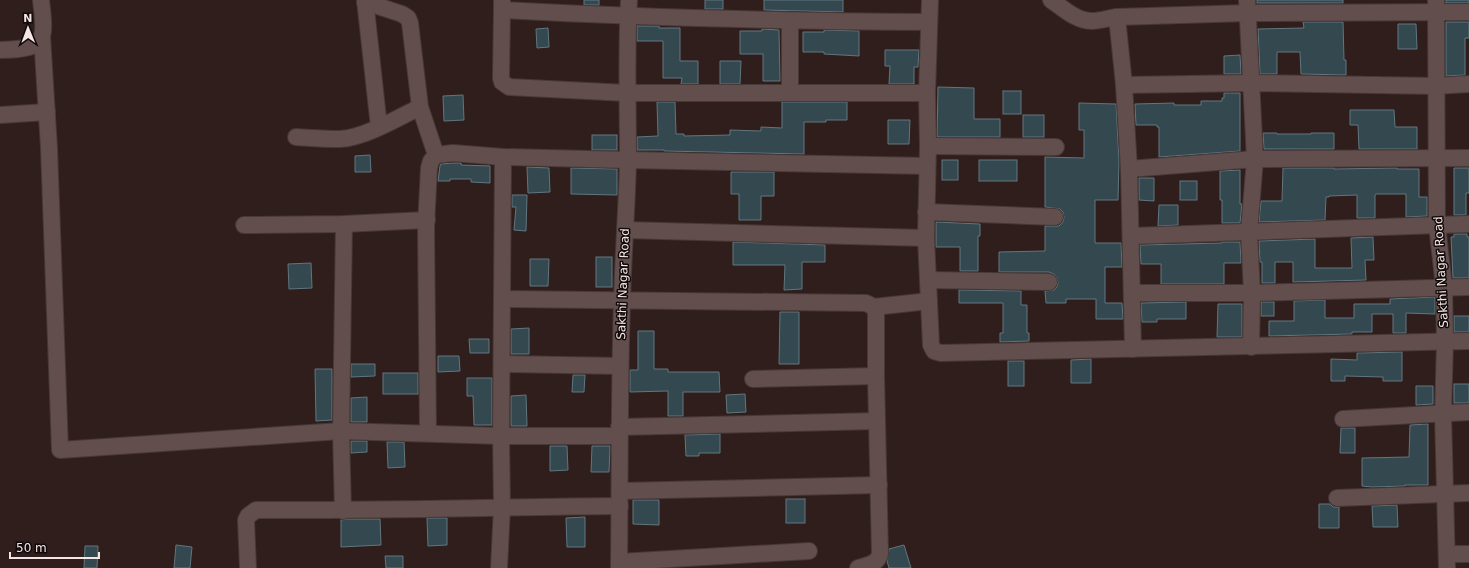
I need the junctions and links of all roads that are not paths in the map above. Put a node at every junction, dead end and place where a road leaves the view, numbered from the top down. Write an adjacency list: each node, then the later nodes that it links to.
1 (41, 0): 14 (street)
2 (629, 0): 10 (street, Sakthi Nagar Road)
3 (930, 0): 13 (street)
4 (1051, 0): 11 (street)
5 (365, 1): 23 (street); 26 (street)
6 (502, 5): 10 (street); 20 (street)
7 (1247, 6): 8 (street); 11 (street); 16 (street)
8 (1436, 6): 9 (street); 19 (street, Sakthi Nagar Road)
9 (1469, 12)
10 (628, 17): 12 (street); 20 (street, Sakthi Nagar Road)
11 (1117, 17): 18 (street)
12 (790, 21): 13 (street); 21 (street)
13 (929, 22): 22 (street)
14 (42, 36): 15 (street); 24 (street)
15 (0, 50)
16 (1251, 83): 18 (street); 19 (street); 34 (street)
17 (1469, 84): 19 (street)
18 (1124, 85): 37 (street)
19 (1436, 86): 32 (street, Sakthi Nagar Road)
20 (627, 92): 21 (street); 35 (street, Sakthi Nagar Road)
21 (790, 93): 22 (street)
22 (927, 93): 28 (street)
23 (420, 107): 26 (street); 30 (street)
24 (47, 112): 25 (street); 71 (street)
25 (0, 115)
26 (379, 127): 27 (street)
27 (296, 137)
28 (928, 146): 29 (street); 36 (street)
29 (1056, 147)
30 (436, 155): 31 (street); 40 (street)
31 (504, 157): 35 (street); 55 (street)
32 (1438, 158): 33 (street); 34 (street); 44 (street, Sakthi Nagar Road)
33 (1469, 158)
34 (1255, 159): 37 (street); 46 (street)
35 (628, 160): 36 (street); 45 (street, Sakthi Nagar Road)
36 (927, 166): 38 (street)
37 (1129, 169): 47 (street)
38 (926, 212): 39 (street); 48 (street)
39 (1055, 217)
40 (427, 220): 41 (street); 73 (street)
41 (344, 224): 43 (street); 71 (street)
42 (1469, 224): 44 (street)
43 (244, 225)
44 (1437, 225): 46 (street); 51 (street, Sakthi Nagar Road)
45 (625, 230): 48 (street); 56 (street, Sakthi Nagar Road)
46 (1249, 232): 47 (street); 54 (street)
47 (1132, 236): 53 (street)
48 (926, 238): 49 (street)
49 (928, 280): 50 (street); 57 (street)
50 (1049, 282)
51 (1444, 287): 52 (street); 54 (street); 60 (street, Sakthi Nagar Road)
52 (1469, 287)
53 (1132, 293): 54 (street); 62 (street)
54 (1252, 293): 61 (street)
55 (503, 299): 56 (street); 63 (street)
56 (622, 300): 58 (street); 64 (street, Sakthi Nagar Road)
57 (929, 300): 58 (street); 62 (street)
58 (874, 307): 65 (street)
59 (1469, 341): 60 (street)
60 (1445, 342): 61 (street); 68 (street, Sakthi Nagar Road)
61 (1251, 347): 62 (street)
62 (1133, 349)
63 (502, 364): 64 (street); 74 (street)
64 (620, 366): 72 (street, Sakthi Nagar Road)
65 (876, 376): 66 (street); 70 (street)
66 (753, 379)
67 (1469, 412): 68 (street)
68 (1443, 414): 69 (street); 77 (street, Sakthi Nagar Road)
69 (1343, 419)
70 (877, 421): 72 (street); 75 (street)
71 (341, 431): 73 (street); 81 (street)
72 (619, 432): 74 (street); 78 (street, Sakthi Nagar Road)
73 (428, 433): 74 (street)
74 (501, 436): 80 (street)
75 (879, 485): 78 (street); 88 (street)
76 (1469, 493): 77 (street)
77 (1446, 495): 79 (street); 84 (street, Sakthi Nagar Road)
78 (620, 498): 80 (street); 85 (street, Sakthi Nagar Road)
79 (1337, 498)
80 (502, 507): 81 (street); 87 (street)
81 (343, 511): 86 (street)
82 (809, 550): 85 (street)
83 (1469, 554): 84 (street)
84 (1447, 561)
85 (619, 565)
86 (248, 568)
87 (499, 568)
88 (858, 568)

